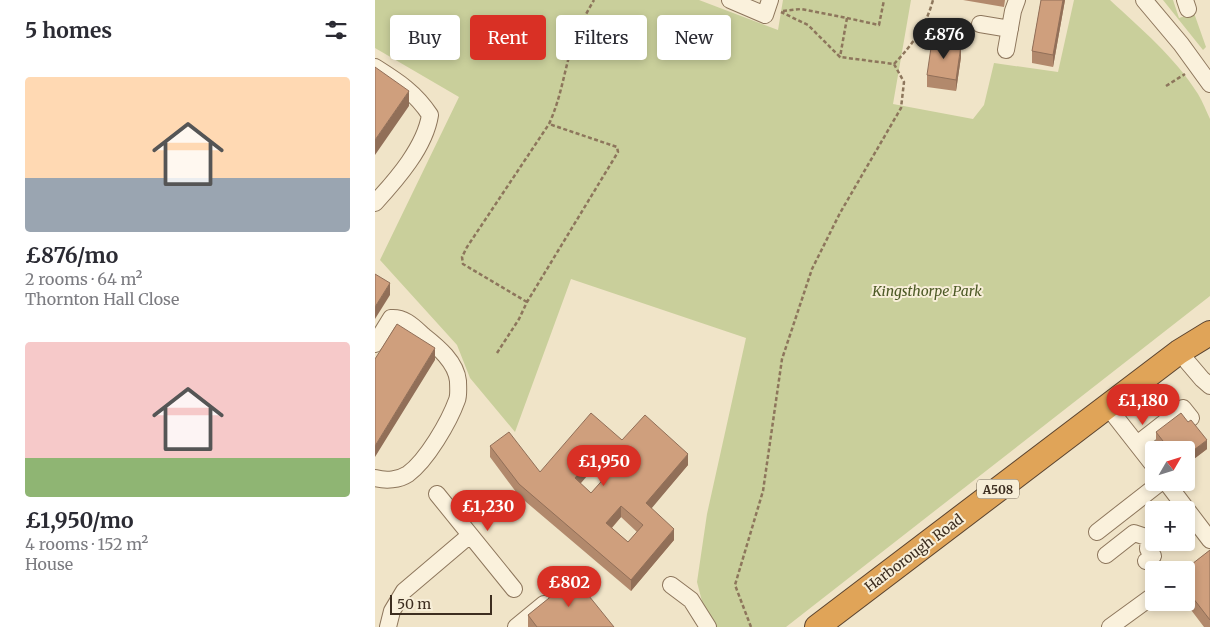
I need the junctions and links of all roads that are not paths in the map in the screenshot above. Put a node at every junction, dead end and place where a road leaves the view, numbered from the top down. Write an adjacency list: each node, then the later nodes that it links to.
1 (730, 0): 5 (street)
2 (1017, 0): 7 (street)
3 (1144, 0): 11 (street)
4 (1155, 0): 10 (street)
5 (768, 8)
6 (979, 24): 7 (street)
7 (1010, 29): 8 (street)
8 (1006, 50)
9 (375, 66): 12 (street)
10 (1210, 69)
11 (1210, 84)
12 (375, 203)
13 (1210, 319): 16 (highway, Harborough Road / A508)
14 (1210, 333): 16 (highway, Harborough Road / A508)
15 (375, 344): 22 (street)
16 (1179, 352): 17 (street); 18 (highway, Harborough Road / A508)
17 (1210, 386)
18 (1107, 406): 20 (street); 40 (highway, Harborough Road / A508)
19 (1191, 418): 20 (street)
20 (1137, 444): 21 (street)
21 (1145, 454)
22 (375, 478)
23 (1149, 491): 26 (street)
24 (437, 494): 27 (street)
25 (1195, 521): 29 (street)
26 (1097, 532)
27 (470, 535): 34 (street); 37 (street)
28 (1145, 535): 31 (street)
29 (1210, 540)
30 (1149, 551): 32 (street)
31 (1106, 555)
32 (1146, 561)
33 (671, 585): 39 (street)
34 (514, 589)
35 (549, 599): 38 (street)
36 (1145, 602): 41 (street)
37 (388, 627)
38 (516, 627)
39 (708, 627)
40 (817, 627)
41 (1110, 627)

